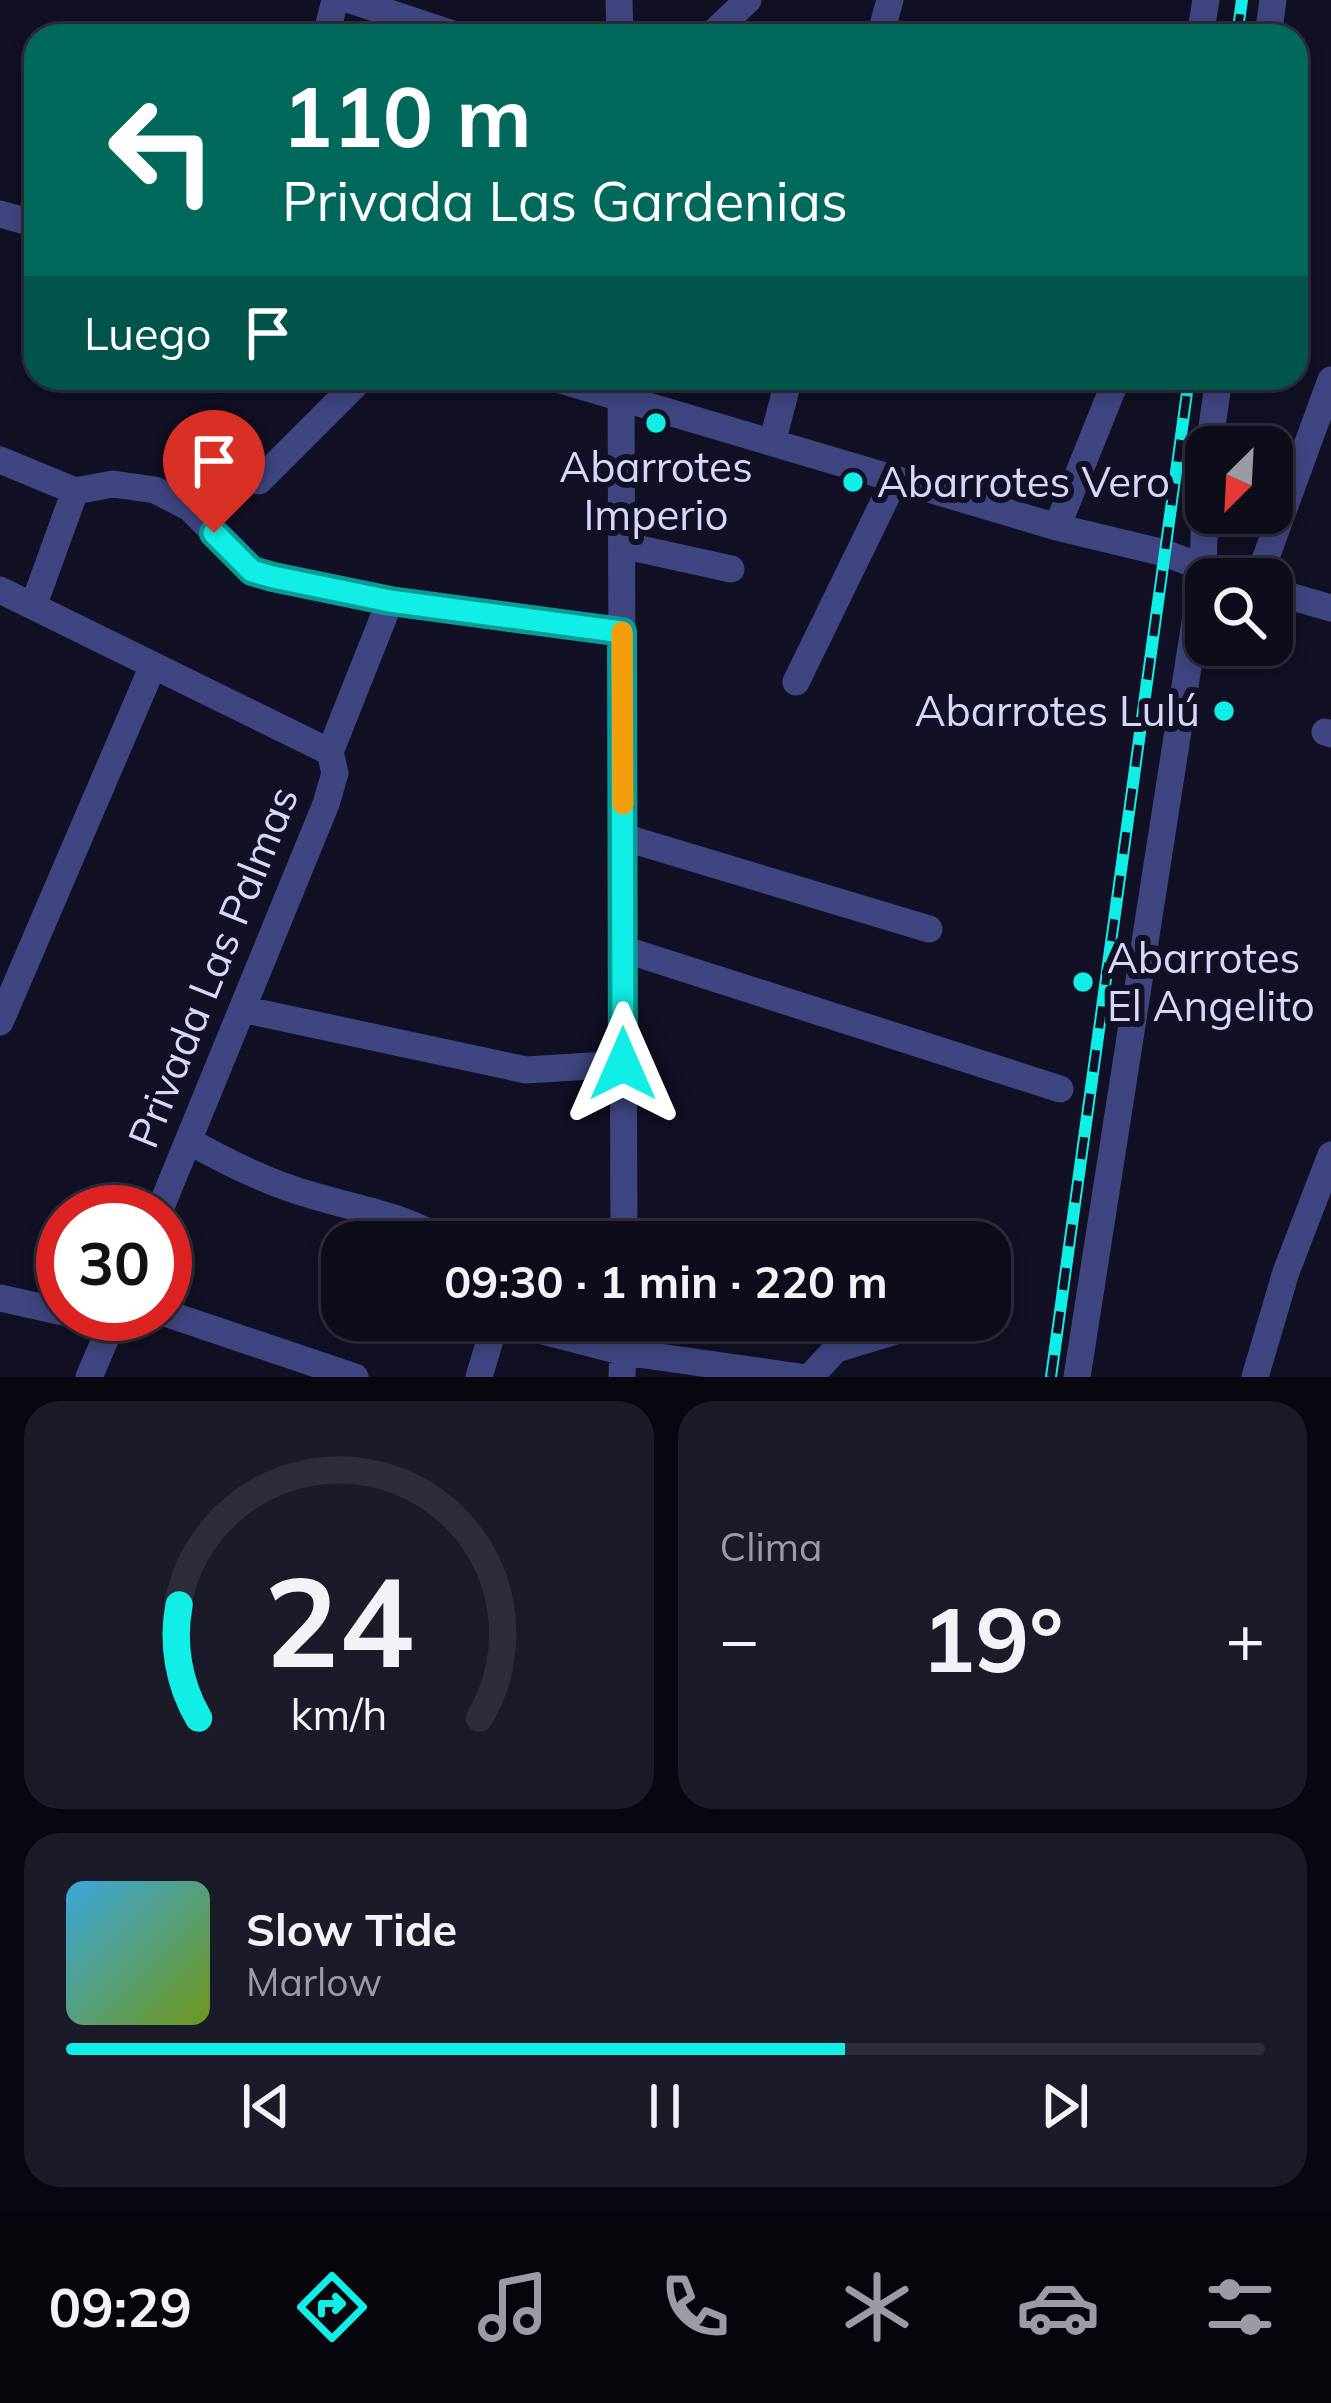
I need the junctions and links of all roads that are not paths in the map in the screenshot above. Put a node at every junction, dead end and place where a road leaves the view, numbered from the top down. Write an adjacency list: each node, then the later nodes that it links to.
1 (350, 0): 3 (street)
2 (748, 0): 4 (street)
3 (423, 24)
4 (723, 24)
5 (1331, 380): 20 (street)
6 (350, 390): 16 (street)
7 (621, 390): 19 (street)
8 (626, 390): 13 (street)
9 (786, 390): 13 (street)
10 (1112, 390): 18 (street)
11 (1217, 390): 12 (street)
12 (1212, 426)
13 (772, 443): 15 (street)
14 (0, 460): 17 (street)
15 (895, 479): 18 (street); 31 (street)
16 (259, 481)
17 (75, 490): 25 (street); 26 (street)
18 (1057, 527): 21 (street)
19 (622, 544): 22 (street); 28 (street)
20 (1266, 558)
21 (1185, 562)
22 (731, 569)
23 (0, 590): 26 (street)
24 (1293, 597): 27 (street)
25 (390, 601): 28 (street); 32 (street, Privada Las Palmas)
26 (34, 604): 30 (street)
27 (1331, 608)
28 (622, 632): 33 (street)
29 (1188, 666): 58 (street)
30 (152, 668): 32 (street); 37 (street)
31 (796, 682)
32 (330, 752): 36 (street, Privada Las Palmas)
33 (623, 837): 34 (street); 35 (street)
34 (929, 929)
35 (623, 949): 38 (street); 39 (street)
36 (242, 1009): 38 (street); 40 (street, Privada Las Palmas)
37 (0, 1022)
38 (623, 1064): 44 (street)
39 (1060, 1089)
40 (189, 1141): 42 (street, Privada Las Palmas); 43 (street)
41 (1331, 1155): 59 (street)
42 (170, 1185)
43 (410, 1221)
44 (624, 1221)
45 (0, 1298): 46 (street)
46 (36, 1306)
47 (192, 1322): 54 (street)
48 (104, 1341): 53 (street)
49 (491, 1341): 55 (street)
50 (558, 1341): 52 (street)
51 (860, 1341): 57 (street)
52 (624, 1364): 56 (street)
53 (89, 1377)
54 (355, 1377)
55 (479, 1377)
56 (800, 1377)
57 (810, 1377)
58 (1077, 1377)
59 (1255, 1377)

